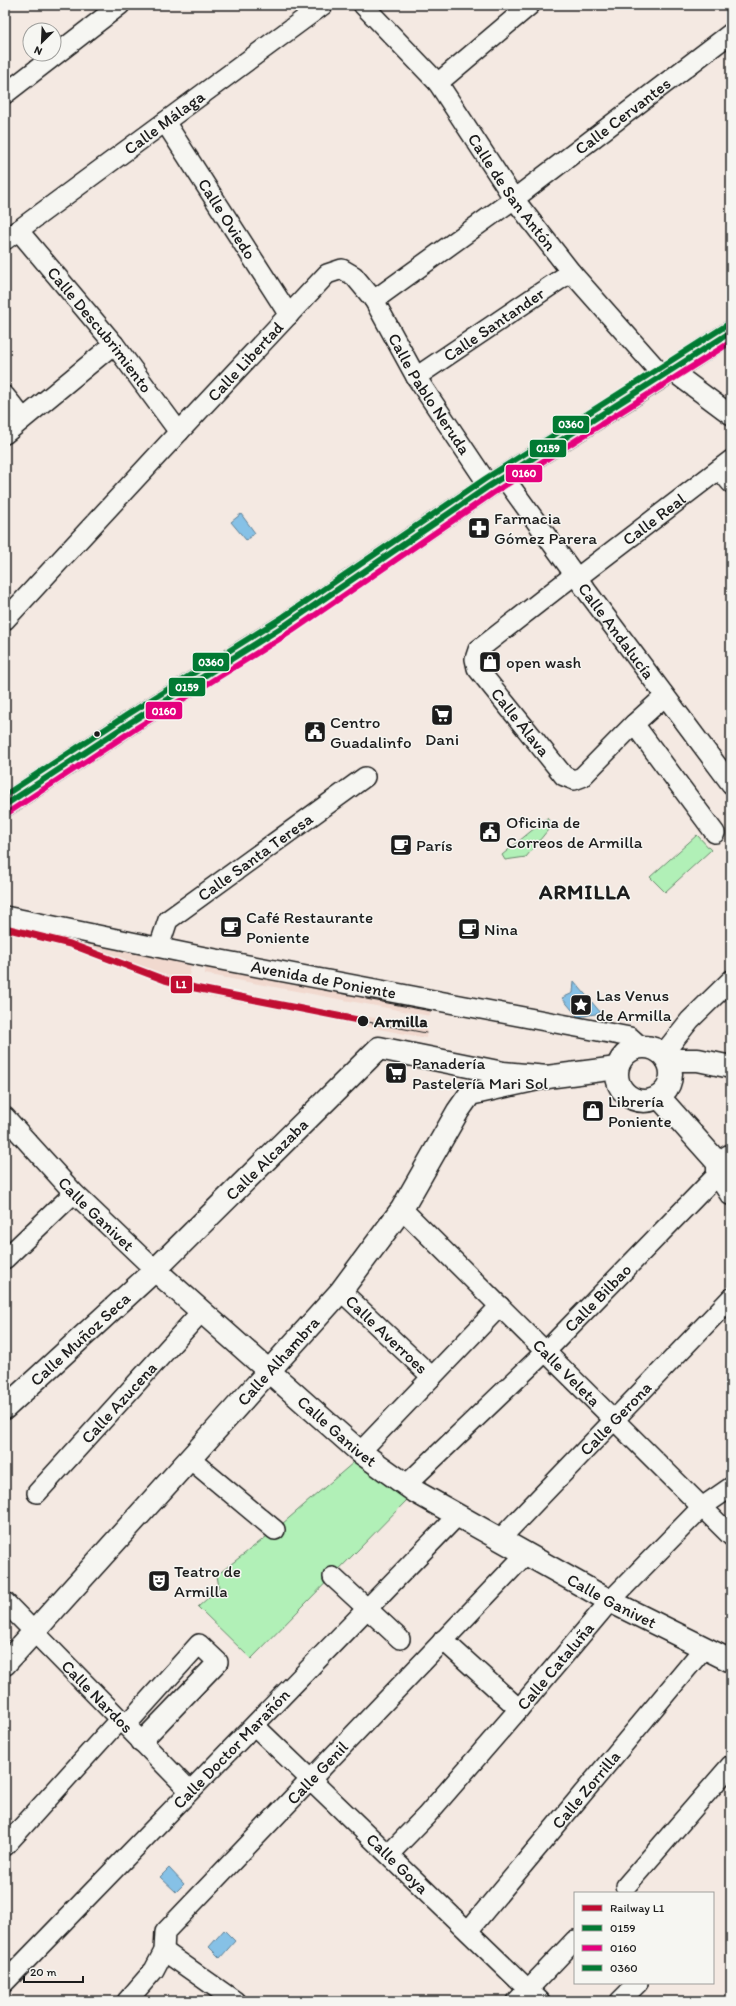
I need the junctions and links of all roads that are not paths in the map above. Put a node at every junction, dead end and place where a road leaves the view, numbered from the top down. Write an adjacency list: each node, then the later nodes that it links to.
1 (120, 5): 7 (street)
2 (323, 5): 8 (street, Calle Málaga)
3 (364, 5): 6 (street, Calle de San Antón)
4 (530, 5): 6 (street)
5 (731, 33): 9 (street, Calle Cervantes)
6 (438, 83): 9 (street, Calle de San Antón)
7 (5, 94)
8 (165, 122): 10 (street, Calle Málaga); 13 (street, Calle Oviedo)
9 (514, 199): 11 (street, Calle de San Antón); 12 (street)
10 (11, 235): 15 (street, Calle Descubrimiento)
11 (571, 272): 16 (street, Calle de San Antón); 17 (street, Calle Santander)
12 (374, 300): 13 (street, Calle Libertad); 17 (street, Calle Pablo Neruda)
13 (289, 315): 21 (street, Calle Libertad)
14 (731, 332): 16 (main road)
15 (114, 344): 20 (street); 21 (street, Calle Descubrimiento)
16 (668, 373): 19 (street, Calle de San Antón); 24 (main road)
17 (416, 377): 24 (street, Calle Pablo Neruda)
18 (5, 396): 20 (street)
19 (731, 415)
20 (23, 418): 22 (street)
21 (178, 432): 26 (street, Calle Libertad)
22 (5, 434)
23 (727, 471): 25 (street, Calle Real)
24 (496, 481): 25 (street, Calle Andalucía); 32 (main road)
25 (576, 577): 27 (street, Calle Real); 28 (street, Calle Andalucía)
26 (5, 620)
27 (475, 659): 29 (street, Calle Álava)
28 (665, 696): 29 (street); 31 (street, Calle Andalucía)
29 (634, 724): 33 (street)
30 (365, 777): 35 (street, Calle Santa Teresa)
31 (731, 784)
32 (5, 805)
33 (715, 833)
34 (5, 916): 35 (street, Avenida de Poniente)
35 (159, 947): 37 (street, Avenida de Poniente)
36 (731, 980): 38 (street)
37 (640, 1046): 38 (main road); 40 (main road)
38 (665, 1057): 39 (main road); 42 (main road)
39 (731, 1067)
40 (617, 1068): 41 (main road); 42 (main road)
41 (547, 1077): 47 (main road, Calle Alhambra); 49 (main road, Calle Alcazaba)
42 (659, 1097): 44 (main road)
43 (5, 1117): 45 (street, Calle Ganivet)
44 (722, 1164): 46 (main road); 54 (street, Calle Bilbao)
45 (74, 1193): 48 (street); 49 (street, Calle Ganivet)
46 (731, 1194)
47 (402, 1209): 50 (main road, Calle Alhambra); 52 (street, Calle Veleta)
48 (5, 1259)
49 (155, 1270): 53 (main road, Calle Ganivet); 57 (main road, Calle Muñoz Seca)
50 (341, 1291): 55 (main road, Calle Alhambra); 56 (street, Calle Averroes)
51 (731, 1298): 58 (street, Calle Gerona)
52 (500, 1306): 54 (street, Calle Veleta); 56 (street)
53 (201, 1312): 55 (main road, Calle Ganivet); 63 (street, Calle Azucena)
54 (546, 1351): 58 (street, Calle Veleta); 61 (street, Calle Bilbao)
55 (269, 1370): 59 (main road, Calle Ganivet); 60 (main road, Calle Alhambra)
56 (432, 1377): 59 (street)
57 (5, 1408)
58 (614, 1418): 64 (street, Calle Veleta); 68 (street, Calle Gerona)
59 (360, 1452): 61 (main road, Calle Ganivet)
60 (190, 1459): 66 (street); 74 (main road, Calle Alhambra)
61 (406, 1486): 65 (main road, Calle Ganivet)
62 (731, 1487): 64 (street, Calle Cataluña)
63 (37, 1493)
64 (702, 1507): 67 (street, Calle Veleta); 71 (street, Calle Cataluña)
65 (458, 1515): 68 (main road, Calle Ganivet); 73 (street, Calle Doctor Marañón)
66 (275, 1530)
67 (731, 1536)
68 (500, 1539): 69 (main road, Calle Ganivet)
69 (526, 1554): 71 (main road, Calle Ganivet); 76 (street, Calle Genil)
70 (333, 1577): 73 (street)
71 (610, 1600): 77 (main road, Calle Ganivet); 80 (street, Calle Cataluña)
72 (5, 1602): 74 (street, Calle Nardos)
73 (368, 1608): 75 (street); 82 (street, Calle Doctor Marañón)
74 (34, 1632): 79 (main road, Calle Alhambra); 81 (street, Calle Nardos)
75 (400, 1639)
76 (443, 1640): 80 (street); 85 (street, Calle Genil)
77 (704, 1648): 78 (main road, Calle Ganivet); 90 (street, Calle Zorrilla)
78 (731, 1661)
79 (5, 1664)
80 (519, 1709): 88 (street, Calle Cataluña)
81 (123, 1722): 83 (street, Calle Nardos); 83 (street); 87 (street)
82 (255, 1726): 85 (street, Calle Goya); 86 (street, Calle Doctor Marañón)
83 (142, 1742): 86 (street, Calle Nardos)
84 (731, 1765): 89 (street)
85 (310, 1779): 88 (street, Calle Goya); 92 (street, Calle Genil)
86 (190, 1792): 93 (street, Calle Doctor Marañón)
87 (5, 1846)
88 (388, 1854): 90 (street, Calle Goya)
89 (626, 1886)
90 (468, 1931): 95 (street, Calle Goya)
91 (574, 1941): 95 (street)
92 (164, 1951): 96 (street, Calle Genil); 97 (street)
93 (5, 1982)
94 (637, 1984): 98 (street)
95 (528, 1997)
96 (127, 2001)
97 (235, 2001)
98 (620, 2001)

